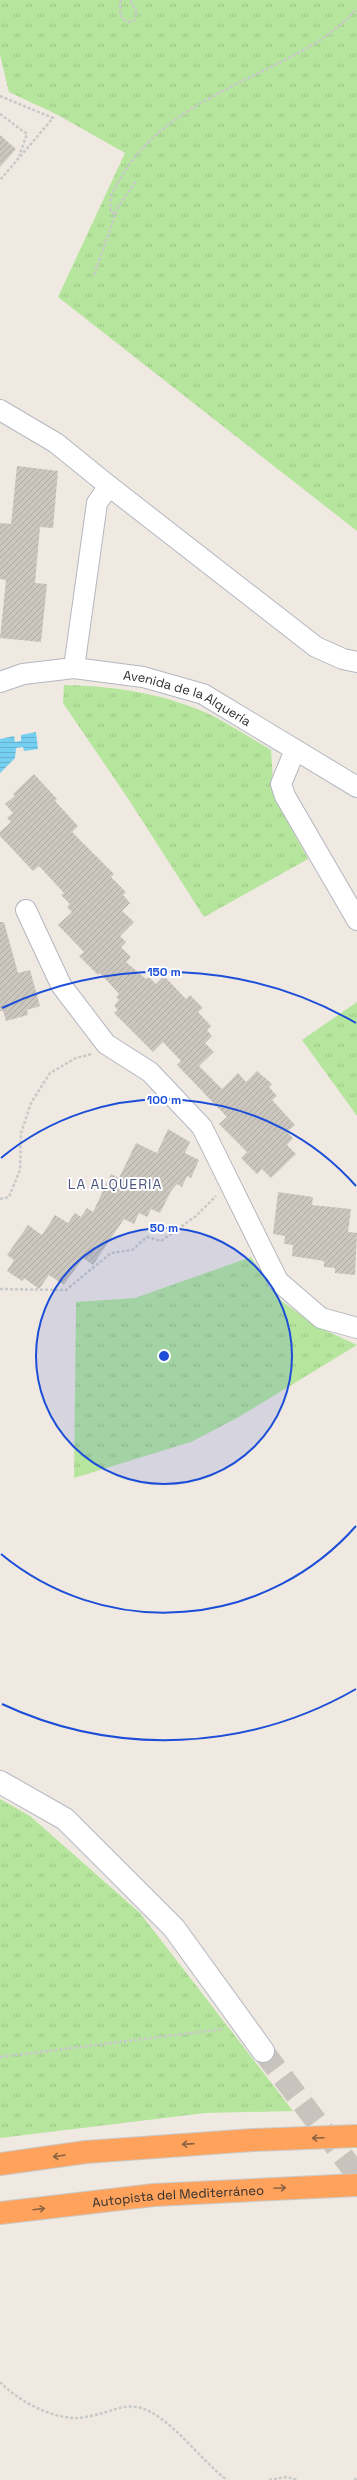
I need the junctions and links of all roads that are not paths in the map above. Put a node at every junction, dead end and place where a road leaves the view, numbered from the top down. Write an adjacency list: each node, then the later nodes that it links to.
1 (0, 410): 2 (street)
2 (109, 486): 3 (street); 4 (street)
3 (357, 662)
4 (74, 668): 5 (street, Avenida de la Alquería); 6 (street, Avenida de la Alquería)
5 (0, 682)
6 (295, 750): 7 (street, Avenida de la Alquería); 9 (street)
7 (357, 787)
8 (26, 910): 10 (street)
9 (357, 920)
10 (357, 1328)
11 (0, 1782): 12 (main road)
12 (263, 2051)
13 (357, 2136): 14 (highway, one-way to 14)
14 (0, 2164)
15 (357, 2185): 16 (highway, Autopista del Mediterráneo, one-way to 15)
16 (0, 2213)

